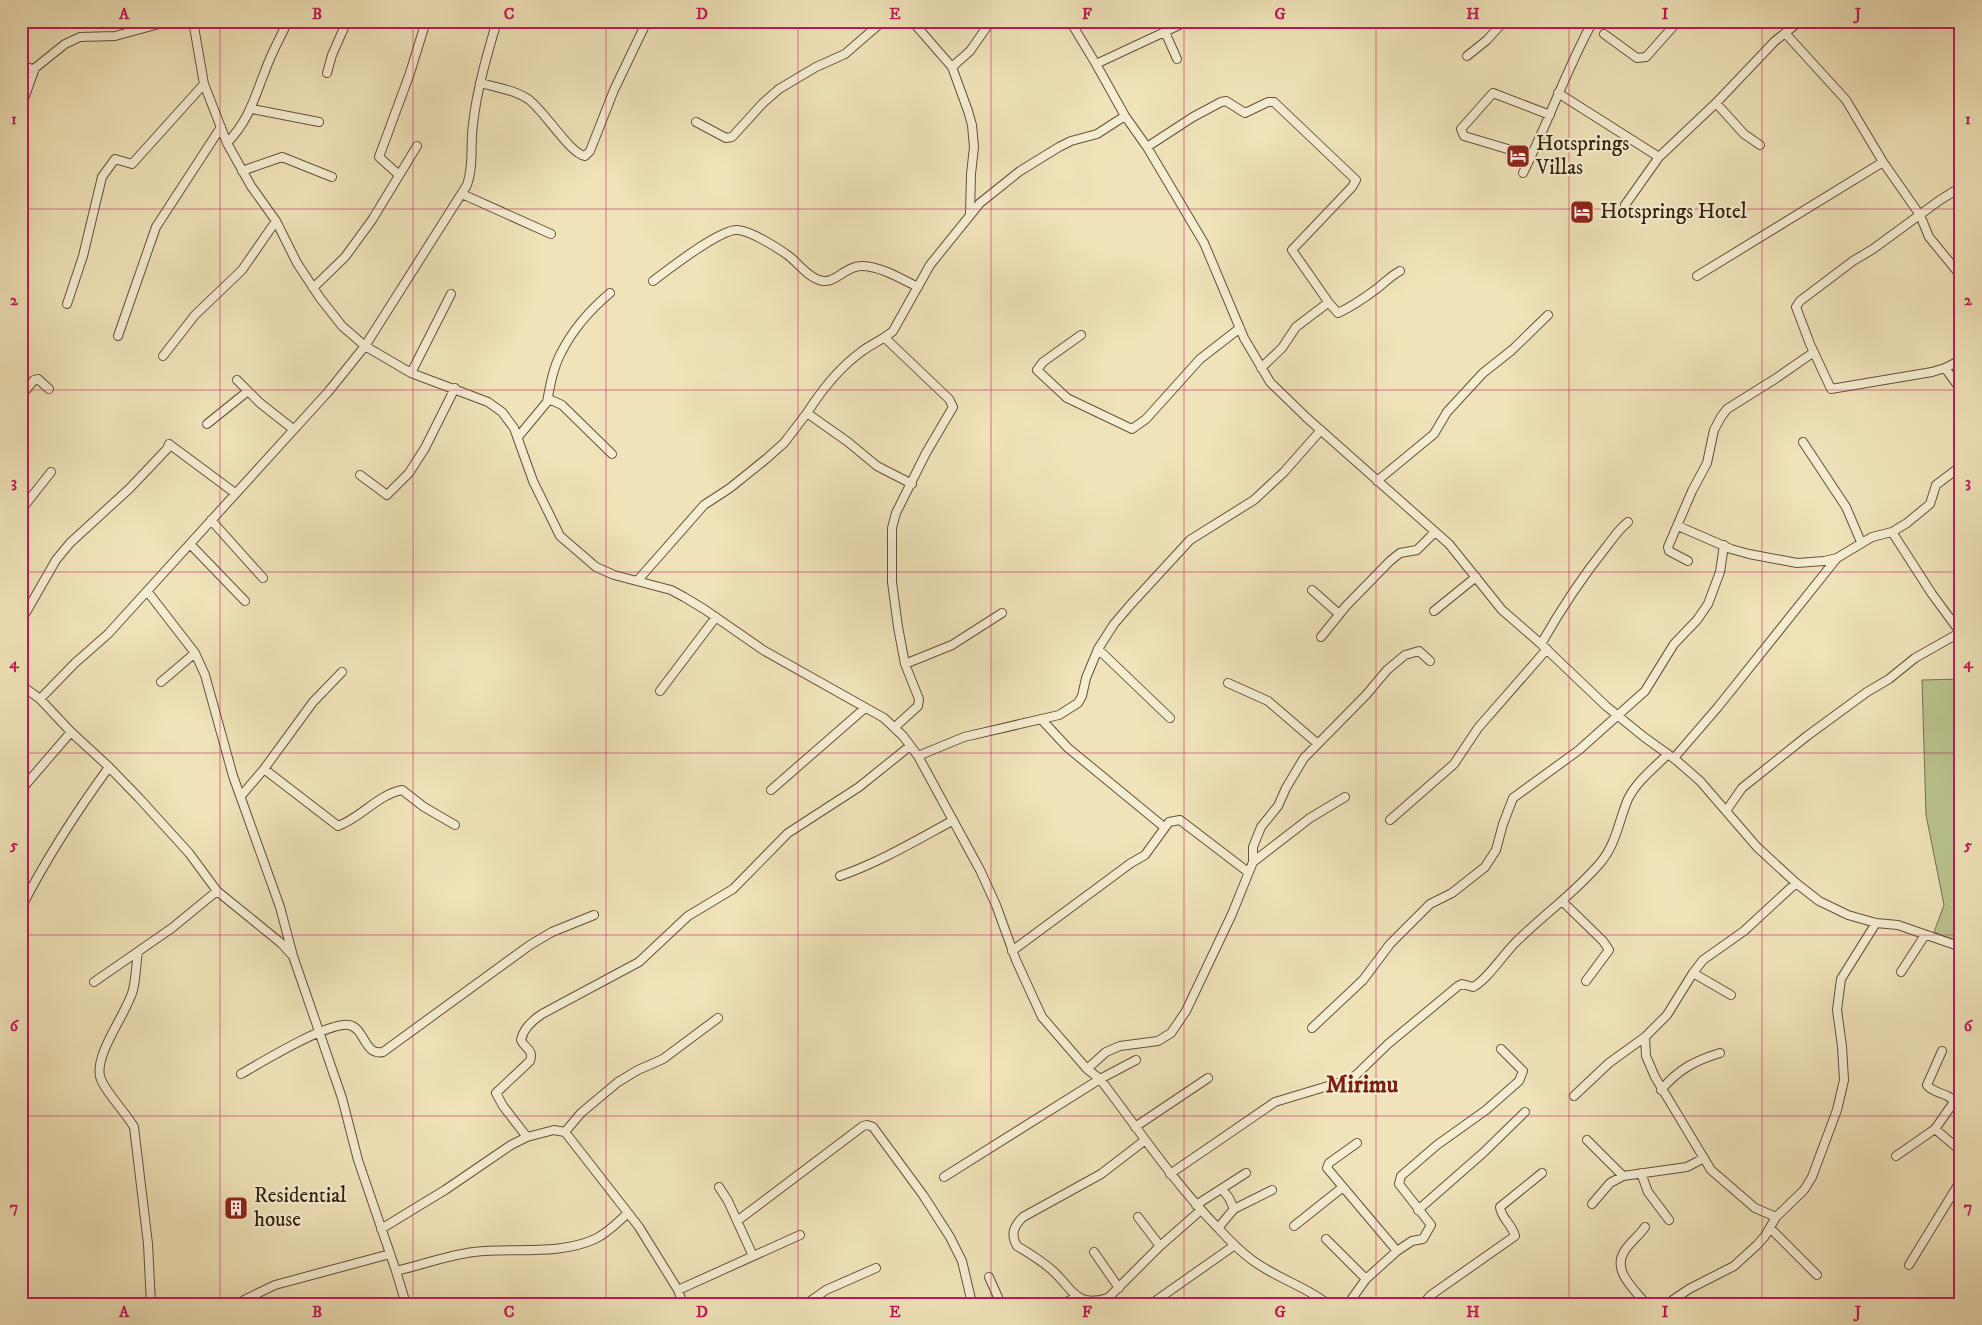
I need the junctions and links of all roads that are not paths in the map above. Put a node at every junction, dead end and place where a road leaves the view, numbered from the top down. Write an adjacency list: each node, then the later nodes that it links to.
1 (170, 21): 25 (street)
2 (193, 21): 28 (street)
3 (288, 21): 32 (street)
4 (347, 21): 26 (street)
5 (426, 21): 47 (street)
6 (497, 21): 27 (street)
7 (647, 21): 27 (street)
8 (883, 21): 36 (street)
9 (912, 21): 24 (street)
10 (991, 21): 24 (street)
11 (1070, 21): 22 (street)
12 (1188, 21): 17 (street)
13 (1504, 21): 20 (street)
14 (1594, 21): 29 (street)
15 (1678, 21): 19 (street)
16 (1800, 21): 18 (street)
17 (1165, 32): 21 (street); 22 (street)
18 (1785, 33): 30 (street); 44 (street)
19 (1604, 34)
20 (1467, 56)
21 (1177, 59)
22 (1096, 64): 34 (street)
23 (21, 65): 25 (street)
24 (952, 67): 52 (street)
25 (35, 68): 31 (street)
26 (327, 73)
27 (480, 83): 50 (street)
28 (204, 84): 37 (street); 65 (street)
29 (1558, 93): 33 (street); 43 (street)
30 (1716, 103): 39 (street); 43 (street)
31 (21, 107)
32 (252, 109): 35 (street); 38 (street)
33 (1550, 115): 42 (street); 42 (street)
34 (1125, 116): 41 (street); 52 (street)
35 (320, 122)
36 (696, 122)
37 (221, 127): 38 (street); 69 (street)
38 (227, 143): 45 (street)
39 (1760, 145)
40 (417, 146): 47 (street)
41 (1147, 148): 64 (street); 67 (street)
42 (1531, 156): 46 (street)
43 (1659, 156): 51 (street)
44 (1883, 162): 53 (street); 57 (street)
45 (242, 171): 48 (street); 54 (street)
46 (1523, 173)
47 (399, 175): 61 (street)
48 (332, 177)
49 (1961, 187): 53 (street)
50 (462, 194): 55 (street); 71 (street)
51 (1625, 206)
52 (970, 214): 60 (street)
53 (1920, 214): 58 (street); 72 (street)
54 (276, 221): 61 (street); 73 (street)
55 (551, 234)
56 (1400, 271): 64 (street)
57 (1697, 276)
58 (1961, 276)
59 (653, 280): 60 (street)
60 (918, 287): 70 (street)
61 (314, 288): 71 (street)
62 (610, 292): 84 (street)
63 (451, 294): 77 (street)
64 (1329, 302): 75 (street)
65 (68, 304)
66 (1548, 315): 95 (street)
67 (1240, 328): 68 (street); 75 (street)
68 (1081, 335)
69 (118, 336)
70 (885, 338): 85 (street); 96 (street)
71 (365, 346): 77 (street); 87 (street)
72 (1814, 352): 76 (street); 101 (street)
73 (162, 356)
74 (1961, 360): 76 (street)
75 (1261, 368): 88 (street)
76 (1945, 368): 81 (street)
77 (411, 373): 79 (street)
78 (237, 380): 82 (street)
79 (455, 388): 89 (street); 94 (street)
80 (49, 389): 83 (street)
81 (1961, 390)
82 (248, 391): 86 (street); 87 (street)
83 (21, 396)
84 (547, 402): 89 (street); 91 (street)
85 (807, 414): 96 (street); 111 (street)
86 (207, 424)
87 (293, 429): 97 (street)
88 (1321, 430): 95 (street); 123 (street)
89 (518, 437): 111 (street)
90 (1803, 442): 104 (street)
91 (612, 454)
92 (1961, 466): 103 (street)
93 (51, 472): 98 (street)
94 (360, 475)
95 (1377, 481): 102 (street)
96 (912, 484): 126 (street)
97 (235, 493): 99 (street); 119 (street)
98 (21, 510)
99 (211, 520): 105 (street); 110 (street)
100 (1628, 522): 122 (street)
101 (1678, 526): 106 (street); 108 (street)
102 (1435, 532): 109 (street); 117 (street)
103 (1892, 532): 104 (street); 120 (street)
104 (1861, 542): 107 (street)
105 (190, 544): 113 (street); 114 (street)
106 (1724, 545): 107 (street); 134 (street)
107 (1837, 558): 142 (street)
108 (1688, 561)
109 (1476, 577): 115 (street); 122 (street)
110 (263, 578)
111 (638, 580): 118 (street)
112 (1312, 590): 117 (street)
113 (147, 591): 124 (street); 132 (street)
114 (245, 601)
115 (1434, 611)
116 (1002, 613): 126 (street)
117 (1339, 614): 121 (street)
118 (716, 617): 131 (street); 133 (street)
119 (21, 622)
120 (1961, 632): 149 (street)
121 (1321, 637)
122 (1544, 646): 134 (street); 150 (street)
123 (1098, 649): 135 (street); 136 (street)
124 (195, 652): 128 (street); 147 (street)
125 (1430, 661): 139 (street)
126 (905, 664): 137 (street)
127 (342, 672): 144 (street)
128 (162, 682)
129 (1228, 683): 139 (street)
130 (21, 685): 132 (street)
131 (660, 691)
132 (40, 699): 138 (street)
133 (865, 708): 137 (street); 146 (street)
134 (1617, 715): 142 (street); 174 (street)
135 (1170, 718)
136 (1041, 719): 141 (street); 153 (street)
137 (895, 727): 140 (street)
138 (71, 732): 143 (street); 145 (street)
139 (1318, 744): 154 (street)
140 (910, 746): 141 (street); 191 (street)
141 (918, 756): 151 (street)
142 (1671, 756): 149 (street); 159 (street)
143 (110, 767): 158 (street); 160 (street)
144 (264, 769): 147 (street); 152 (street)
145 (21, 790)
146 (771, 790)
147 (241, 796): 167 (street)
148 (1345, 797): 154 (street)
149 (1726, 811): 157 (street)
150 (1390, 820)
151 (952, 821): 156 (street); 165 (street)
152 (455, 825)
153 (1164, 827): 155 (street); 165 (street)
154 (1253, 862): 155 (street)
155 (1248, 872): 181 (street)
156 (840, 876)
157 (1796, 883): 162 (street); 169 (street)
158 (217, 891): 166 (street); 167 (street)
159 (1563, 902): 170 (street); 201 (street)
160 (21, 908)
161 (594, 915): 175 (street)
162 (1876, 923): 163 (street); 215 (street)
163 (1926, 935): 164 (street); 168 (street)
164 (1961, 947)
165 (1012, 950): 181 (street)
166 (138, 952): 171 (street); 241 (street)
167 (293, 956): 175 (street)
168 (1901, 972)
169 (1693, 973): 172 (street); 176 (street)
170 (1586, 981)
171 (94, 982)
172 (1731, 995)
173 (718, 1018): 190 (street)
174 (1312, 1028)
175 (320, 1032): 182 (street); 222 (street)
176 (1645, 1037): 185 (street); 186 (street)
177 (1501, 1049): 212 (street)
178 (1942, 1051): 189 (street)
179 (1720, 1052): 185 (street)
180 (1136, 1060): 184 (street)
181 (1087, 1070): 184 (street)
182 (241, 1074)
183 (1208, 1078): 188 (street)
184 (1100, 1079): 188 (street); 203 (street)
185 (1661, 1090): 197 (street)
186 (1574, 1096)
187 (1525, 1112): 212 (street)
188 (1135, 1127): 192 (street)
189 (1935, 1129): 195 (street); 196 (street)
190 (565, 1132): 191 (street); 213 (street)
191 (527, 1137): 222 (street)
192 (1144, 1140): 201 (street); 239 (street)
193 (1587, 1140): 202 (street)
194 (1357, 1143): 205 (street)
195 (1961, 1151)
196 (1896, 1156)
197 (1704, 1158): 200 (street); 215 (street)
198 (1246, 1173): 207 (street)
199 (1542, 1173): 251 (street)
200 (1641, 1173): 202 (street); 216 (street)
201 (1170, 1174): 210 (street)
202 (1623, 1176): 209 (street)
203 (944, 1177)
204 (1961, 1180): 231 (street)
205 (1343, 1187): 218 (street); 227 (street)
206 (719, 1188): 217 (street)
207 (1222, 1189): 210 (street); 211 (street)
208 (1272, 1190): 211 (street)
209 (1592, 1204)
210 (1198, 1208): 220 (street); 225 (street)
211 (1234, 1209): 220 (street)
212 (1418, 1210): 227 (street)
213 (628, 1213): 233 (street); 238 (street)
214 (1138, 1217): 225 (street)
215 (1776, 1217): 221 (street)
216 (1669, 1220)
217 (737, 1221): 230 (street); 245 (street)
218 (1294, 1226)
219 (1645, 1227): 252 (street)
220 (1218, 1228): 226 (street)
221 (1770, 1228): 234 (street); 253 (street)
222 (381, 1229): 229 (street)
223 (800, 1234): 230 (street)
224 (1326, 1239): 236 (street)
225 (1160, 1246): 237 (street)
226 (1235, 1246): 248 (street); 249 (street)
227 (1397, 1251): 236 (street)
228 (1094, 1252): 237 (street)
229 (390, 1254): 233 (street); 240 (street)
230 (752, 1256): 238 (street)
231 (1909, 1265)
232 (876, 1268): 244 (street)
233 (396, 1271): 242 (street)
234 (1817, 1275)
235 (989, 1277): 246 (street)
236 (1366, 1279): 250 (street)
237 (1119, 1288): 239 (street)
238 (678, 1290): 243 (street)
239 (1076, 1297): 247 (street)
240 (244, 1300)
241 (151, 1304)
242 (406, 1304)
243 (683, 1304)
244 (806, 1304)
245 (974, 1304)
246 (1000, 1304)
247 (1063, 1304)
248 (1151, 1304)
249 (1328, 1304)
250 (1348, 1304)
251 (1423, 1304)
252 (1646, 1304)
253 (1667, 1304)

